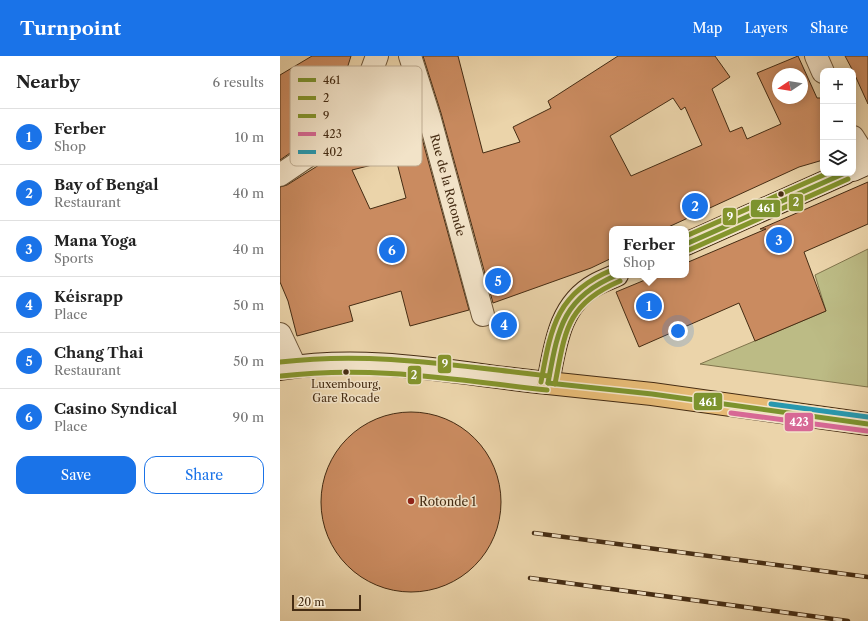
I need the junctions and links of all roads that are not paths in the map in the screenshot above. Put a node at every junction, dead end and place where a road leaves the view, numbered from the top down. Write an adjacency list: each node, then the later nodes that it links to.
1 (377, 56): 4 (main road)
2 (410, 56): 5 (main road, Rue de la Rotonde)
3 (816, 56): 6 (main road)
4 (373, 66)
5 (413, 66)
6 (821, 68)
7 (422, 94): 16 (main road, Rue de la Rotonde)
8 (855, 140): 9 (main road)
9 (868, 162): 11 (main road)
10 (293, 166): 12 (main road)
11 (856, 168)
12 (280, 175)
13 (838, 176): 14 (main road)
14 (689, 243)
15 (610, 278): 19 (main road)
16 (483, 315)
17 (280, 334): 18 (main road)
18 (287, 368): 19 (main road)
19 (548, 383): 20 (main road)
20 (868, 424)

